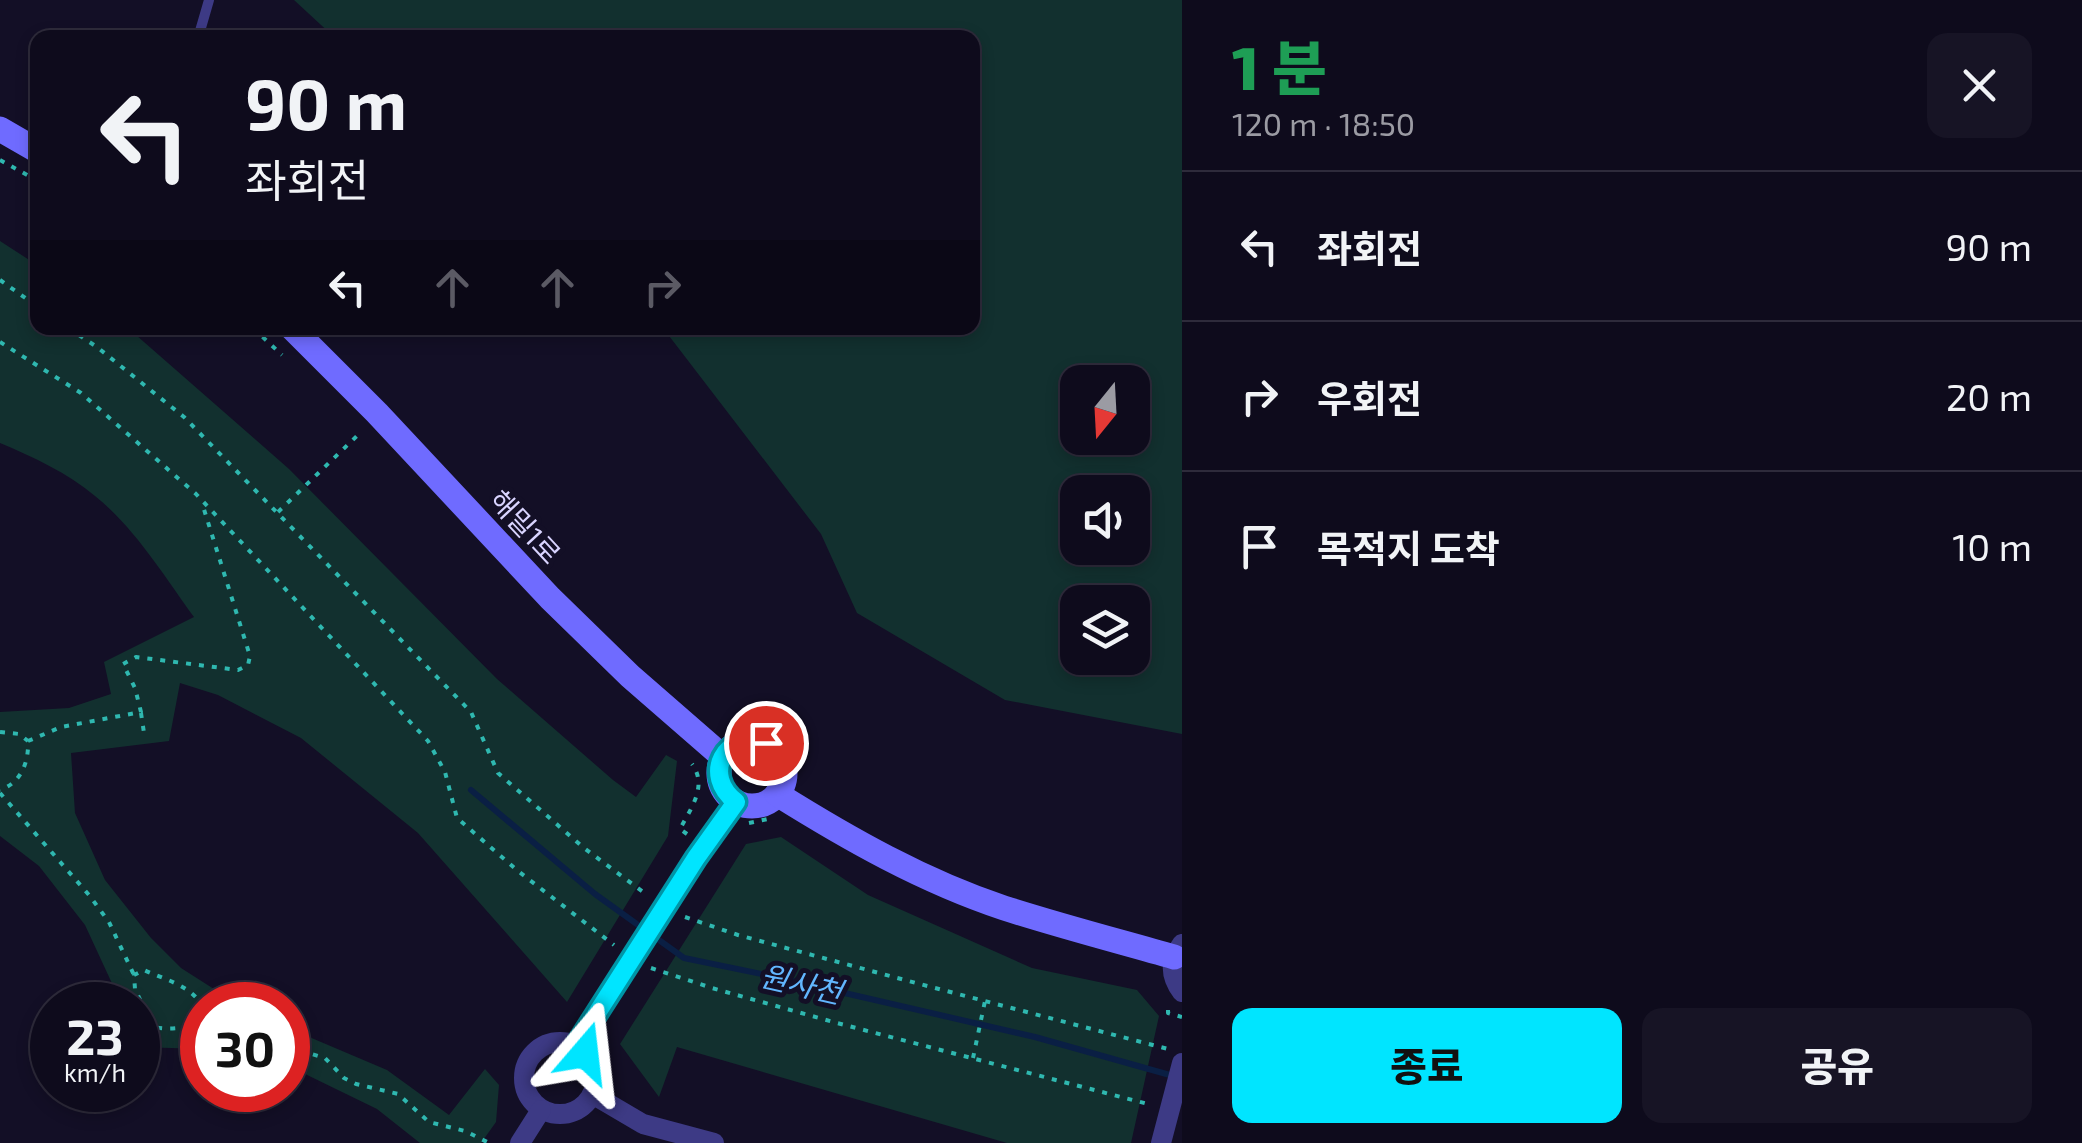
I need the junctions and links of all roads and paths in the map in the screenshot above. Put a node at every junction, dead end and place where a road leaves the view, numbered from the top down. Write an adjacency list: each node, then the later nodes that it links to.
1 (210, 0): 2 (lane)
2 (201, 30)
3 (0, 129): 4 (street)
4 (30, 146)
5 (0, 160): 6 (path)
6 (30, 177)
7 (0, 280): 8 (path)
8 (30, 301)
9 (79, 335): 14 (path)
10 (299, 335): 19 (street, 해밀1로)
11 (0, 342): 13 (path)
12 (361, 432): 14 (path)
13 (200, 498): 15 (path); 25 (path)
14 (278, 512): 23 (path)
15 (141, 712): 17 (path); 18 (path)
16 (0, 732): 18 (path)
17 (144, 733)
18 (28, 740): 20 (path)
19 (723, 757): 21 (street); 22 (street)
20 (0, 792): 28 (path)
21 (777, 794): 22 (street); 26 (street)
22 (736, 802): 33 (street, bridge)
23 (648, 896)
24 (673, 912): 32 (path)
25 (614, 945)
26 (1178, 951): 31 (street)
27 (640, 961): 36 (path)
28 (134, 975): 29 (path); 30 (path)
29 (134, 982)
30 (180, 987)
31 (1182, 992)
32 (985, 1001): 34 (path); 36 (path)
33 (576, 1046): 38 (street); 40 (street)
34 (1182, 1053)
35 (310, 1054): 41 (path)
36 (973, 1058): 39 (path)
37 (1182, 1064): 44 (street, bridge)
38 (592, 1094): 40 (street); 43 (street)
39 (1148, 1104)
40 (541, 1110): 42 (street)
41 (487, 1142)
42 (520, 1143)
43 (714, 1143)
44 (1161, 1143)

